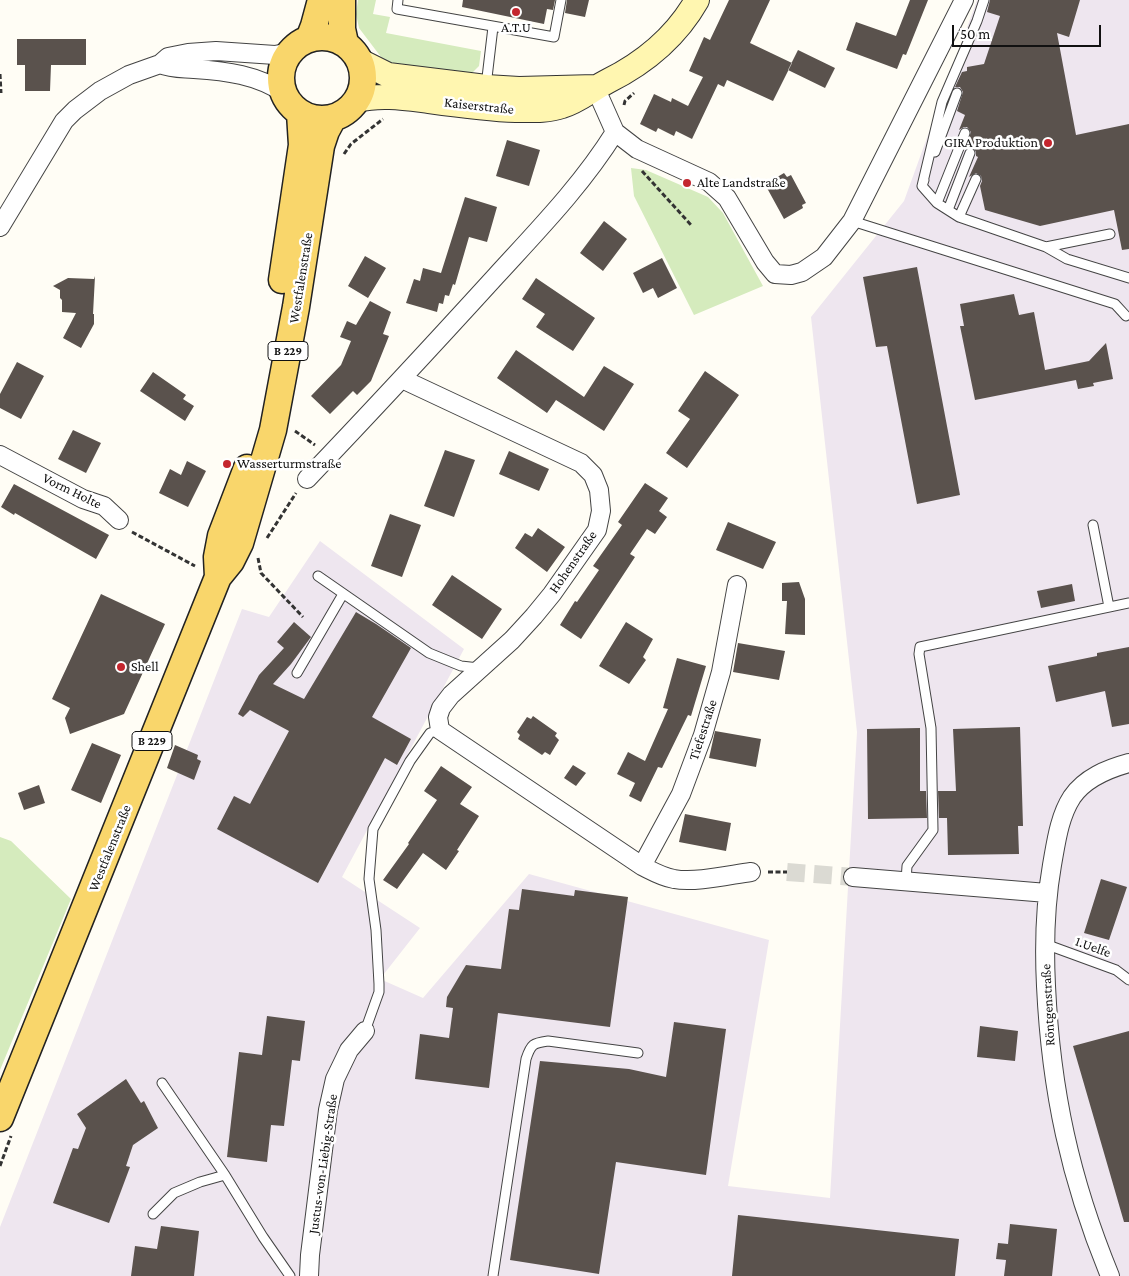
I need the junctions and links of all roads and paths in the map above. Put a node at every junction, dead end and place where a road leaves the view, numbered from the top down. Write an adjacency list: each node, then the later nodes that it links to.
1 (321, 0): 9 (main road)
2 (342, 0): 10 (main road)
3 (398, 0): 8 (lane)
4 (560, 0): 8 (lane)
5 (697, 0): 13 (main road, Kaiserstraße)
6 (964, 0): 33 (street)
7 (984, 0): 29 (lane)
8 (493, 27): 17 (lane)
9 (300, 46): 10 (main road); 11 (street); 19 (main road)
10 (352, 52): 17 (main road, Kaiserstraße); 18 (main road)
11 (160, 64): 19 (street); 35 (street)
12 (0, 74): 15 (path)
13 (595, 87): 17 (main road, Kaiserstraße); 23 (street)
14 (639, 90): 20 (path)
15 (1, 93)
16 (957, 93): 29 (lane)
17 (485, 97): 18 (main road, Kaiserstraße)
18 (357, 100): 22 (main road)
19 (292, 103): 22 (main road); 49 (main road, Westfalenstraße / B 229)
20 (623, 108)
21 (386, 117): 26 (path)
22 (333, 118): 49 (main road, Westfalenstraße / B 229)
23 (615, 132): 33 (street); 40 (street)
24 (965, 133): 30 (lane)
25 (970, 153): 31 (lane)
26 (341, 160)
27 (639, 168): 34 (path)
28 (976, 180): 32 (lane)
29 (922, 186): 30 (lane)
30 (937, 203): 31 (lane)
31 (948, 210): 32 (lane)
32 (959, 217): 37 (lane)
33 (852, 221): 39 (lane)
34 (692, 226)
35 (0, 227)
36 (1110, 234): 37 (lane)
37 (1046, 247): 38 (lane)
38 (1129, 278)
39 (1126, 316)
40 (402, 379): 42 (street); 54 (street, Hohenstraße)
41 (0, 455): 43 (street, Vorm Holte)
42 (307, 478): 45 (path)
43 (119, 520): 49 (path)
44 (1093, 526): 53 (lane)
45 (262, 546)
46 (257, 555): 47 (path)
47 (252, 562)
48 (318, 576): 51 (lane)
49 (218, 577): 68 (main road, Westfalenstraße / B 229)
50 (736, 586): 58 (street, Tiefestraße)
51 (343, 594): 54 (lane); 55 (lane)
52 (1129, 603): 53 (lane)
53 (1109, 607): 61 (lane)
54 (479, 668): 56 (street, Hohenstraße)
55 (297, 674)
56 (440, 730): 58 (street); 65 (lane)
57 (1129, 763): 62 (street, Röntgenstraße)
58 (642, 866): 59 (street)
59 (751, 872)
60 (854, 877): 61 (street)
61 (906, 882): 62 (street)
62 (1047, 893): 63 (street, Röntgenstraße)
63 (1045, 944): 64 (lane, 1.Uelfe); 74 (street, Röntgenstraße)
64 (1129, 980)
65 (365, 1031): 72 (street, Justus-von-Liebig-Straße)
66 (638, 1053): 73 (lane)
67 (162, 1083): 69 (lane)
68 (0, 1118)
69 (225, 1175): 70 (lane); 71 (lane)
70 (153, 1214)
71 (290, 1276)
72 (309, 1276)
73 (493, 1276)
74 (1110, 1276)

